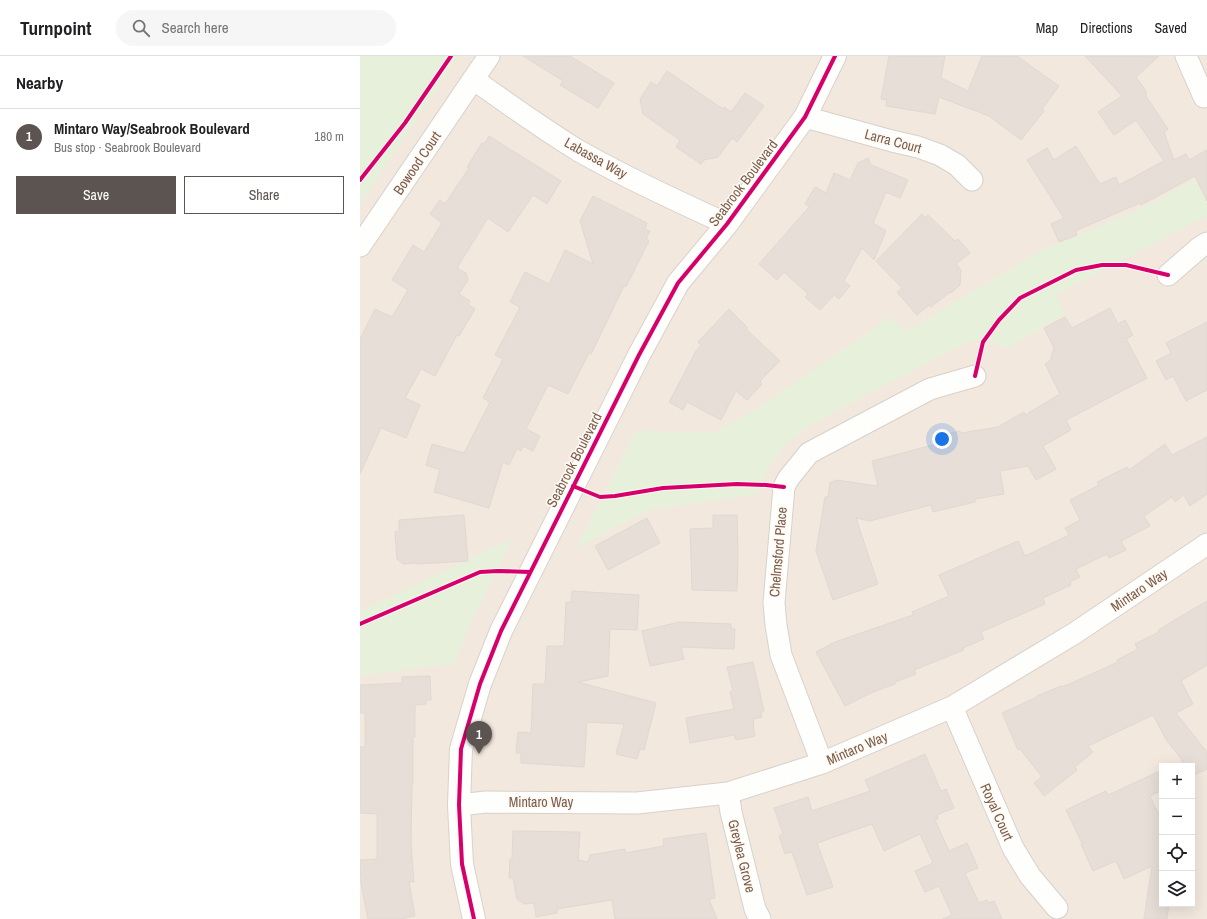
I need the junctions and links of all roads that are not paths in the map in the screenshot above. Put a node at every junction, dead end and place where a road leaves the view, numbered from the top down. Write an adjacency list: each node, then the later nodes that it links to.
1 (489, 56): 4 (street, Bowood Court)
2 (835, 56): 6 (street, Seabrook Boulevard)
3 (1186, 56): 5 (street)
4 (474, 79): 8 (street, Labassa Way); 10 (street, Bowood Court)
5 (1204, 97)
6 (805, 117): 7 (street, Larra Court); 8 (street, Seabrook Boulevard)
7 (972, 180)
8 (727, 224): 17 (street, Seabrook Boulevard)
9 (1207, 243): 11 (street)
10 (360, 246)
11 (1168, 275)
12 (975, 376): 15 (street, Chelmsford Place)
13 (1207, 544): 14 (street, Mintaro Way)
14 (952, 708): 15 (street, Mintaro Way); 18 (street, Royal Court)
15 (822, 763): 16 (street, Mintaro Way)
16 (728, 793): 17 (street, Mintaro Way); 20 (street, Greylea Grove)
17 (459, 805): 19 (street, Seabrook Boulevard)
18 (1057, 908)
19 (474, 919)
20 (760, 919)

